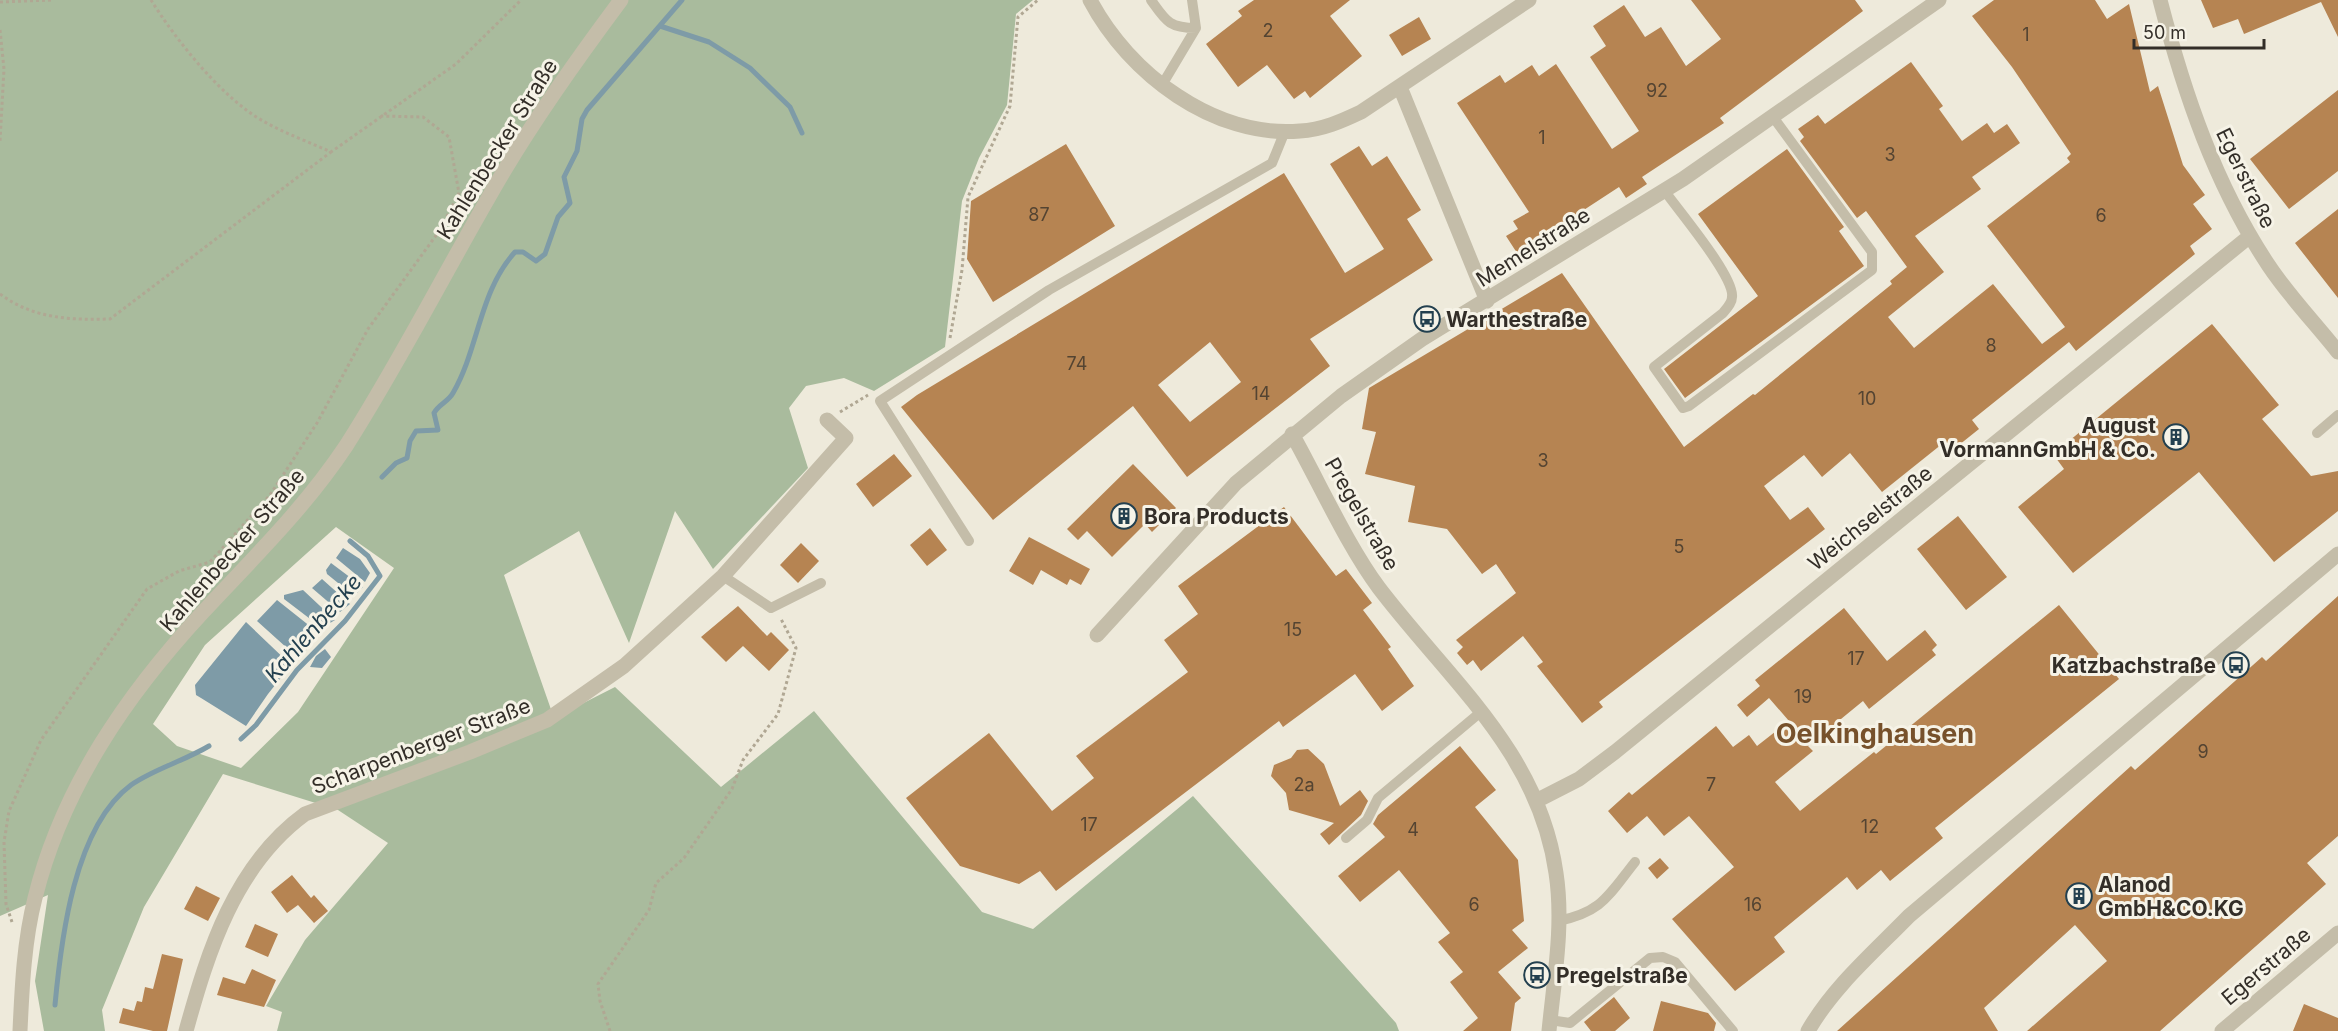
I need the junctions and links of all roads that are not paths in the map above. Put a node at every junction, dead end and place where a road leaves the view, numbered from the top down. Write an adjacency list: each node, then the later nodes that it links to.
1 (621, 0): 33 (street, Kahlenbecker Straße)
2 (1090, 0): 9 (street)
3 (1151, 0): 8 (lane)
4 (1192, 0): 8 (lane)
5 (1529, 0): 10 (street)
6 (1939, 0): 11 (street, Memelstraße)
7 (2160, 0): 14 (street, Egerstraße)
8 (1196, 28): 9 (lane)
9 (1162, 85): 12 (street)
10 (1400, 87): 12 (street); 15 (street)
11 (1773, 117): 13 (street, Memelstraße); 13 (lane)
12 (1285, 131): 21 (lane)
13 (1664, 190): 15 (street, Memelstraße)
14 (2250, 236): 16 (street, Egerstraße); 27 (street, Weichselstraße)
15 (1487, 301): 20 (street, Memelstraße)
16 (2338, 352)
17 (2338, 415): 19 (lane)
18 (826, 420): 23 (street, Scharpenberger Straße)
19 (2317, 433)
20 (1292, 434): 25 (street, Memelstraße); 26 (street, Pregelstraße)
21 (969, 541)
22 (2338, 554): 36 (street)
23 (723, 576): 24 (lane); 34 (street, Scharpenberger Straße)
24 (820, 583)
25 (1097, 635)
26 (1482, 711): 27 (street, Pregelstraße); 28 (lane)
27 (1538, 800): 30 (street, Pregelstraße)
28 (1346, 838)
29 (1635, 862): 30 (lane)
30 (1558, 921): 32 (street, Pregelstraße)
31 (2338, 933): 37 (street, Egerstraße)
32 (1549, 1026): 35 (lane)
33 (20, 1031)
34 (186, 1031)
35 (1733, 1031)
36 (1808, 1031)
37 (2222, 1031)

